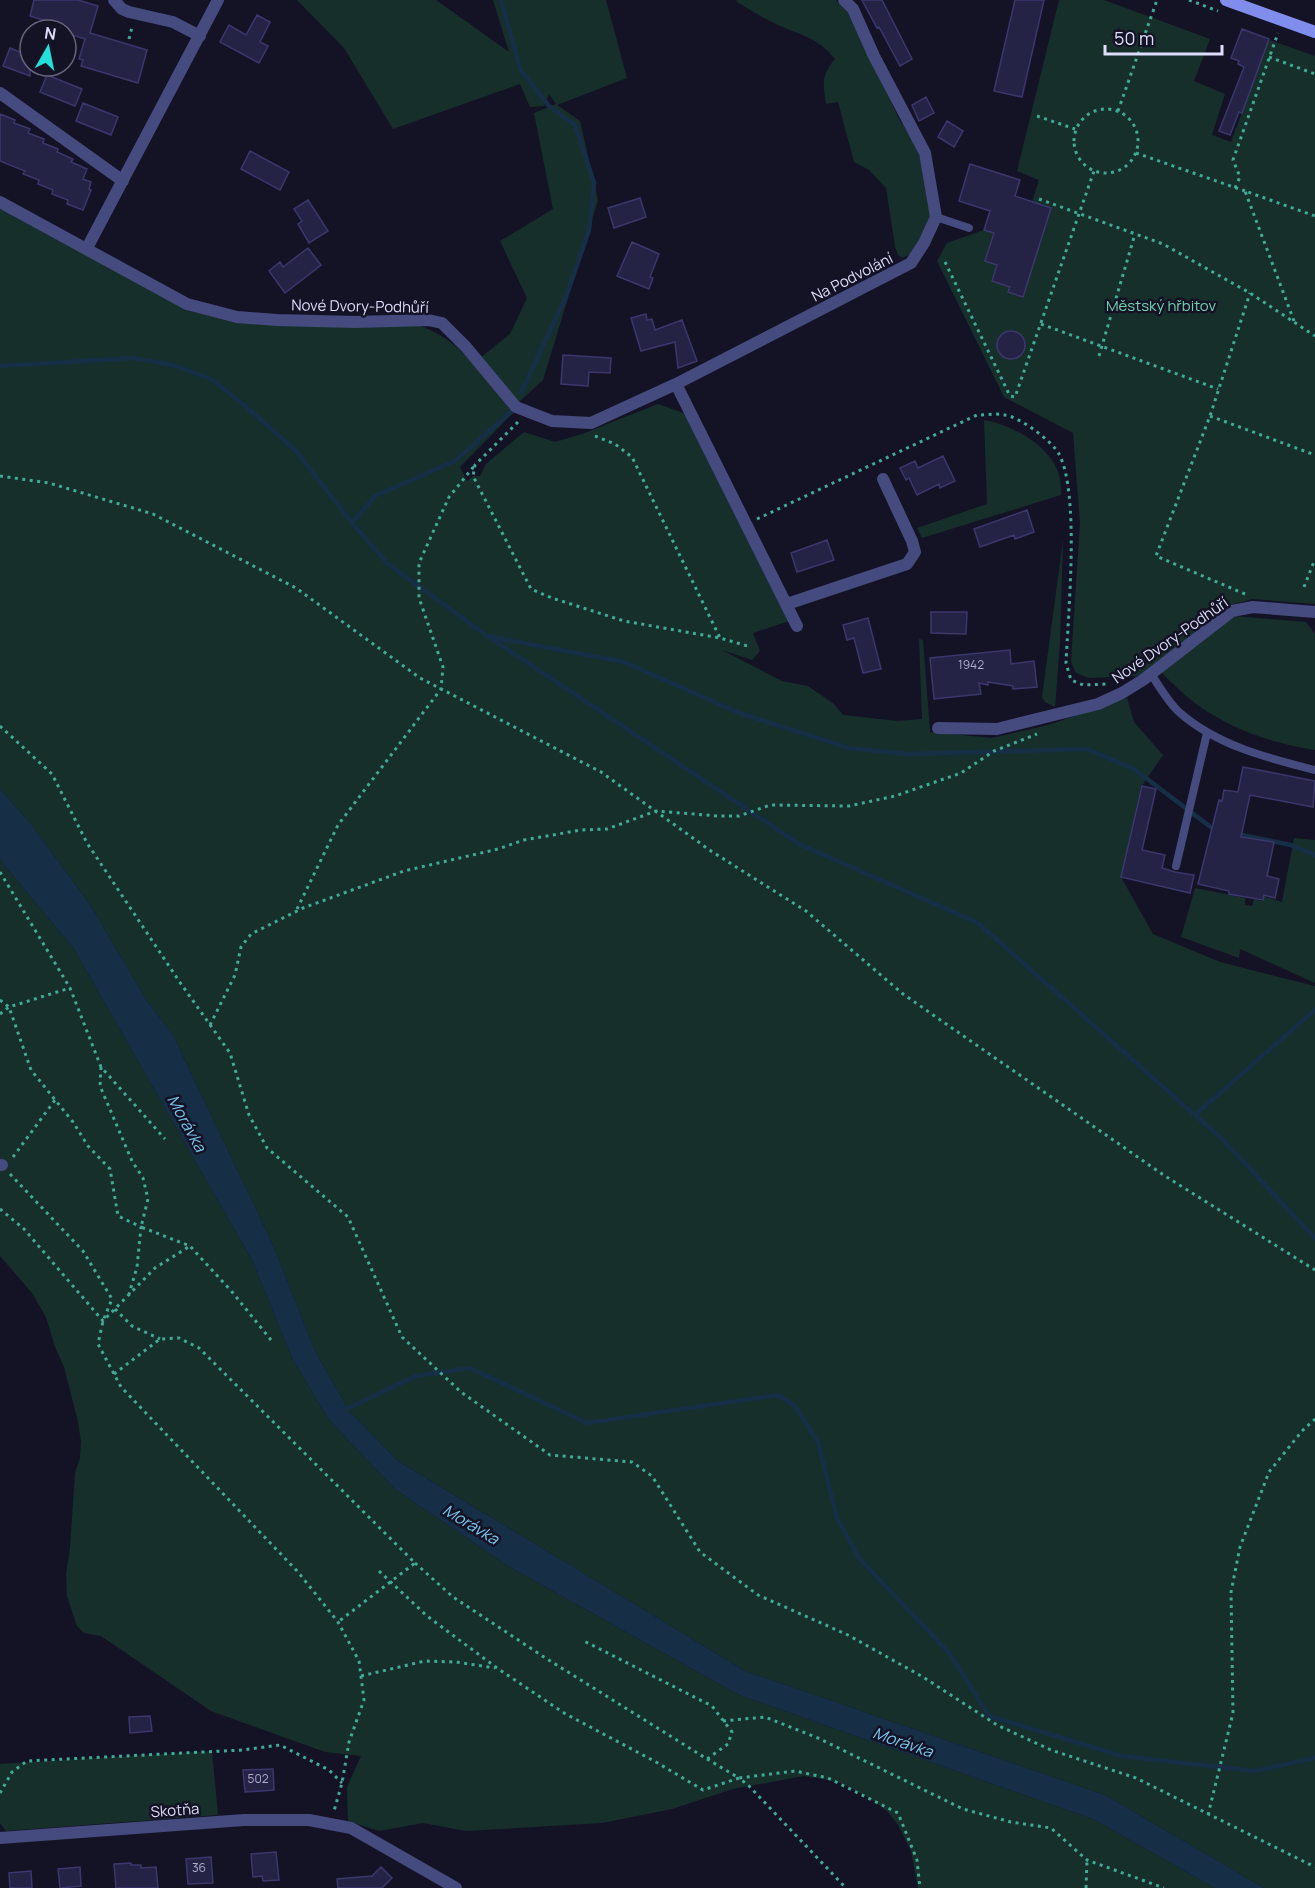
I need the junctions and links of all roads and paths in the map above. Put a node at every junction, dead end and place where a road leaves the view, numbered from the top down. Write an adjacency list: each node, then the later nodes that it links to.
1 (114, 0): 8 (street)
2 (218, 0): 8 (street)
3 (844, 0): 24 (street)
4 (1157, 0): 12 (path)
5 (1226, 0): 6 (main road)
6 (1315, 32)
7 (1278, 33): 9 (path)
8 (200, 36): 17 (street)
9 (1269, 57): 10 (path); 18 (path)
10 (1315, 74)
11 (0, 93): 17 (street)
12 (1118, 111): 14 (path); 15 (path)
13 (1037, 116): 14 (path)
14 (1076, 129): 16 (path)
15 (1136, 153): 16 (path); 18 (path)
16 (1094, 171): 22 (path)
17 (123, 181): 27 (street)
18 (1235, 188): 19 (path)
19 (1245, 190): 23 (path); 30 (path)
20 (1039, 200): 22 (path)
21 (0, 202): 27 (street, Nové Dvory-Podhůří)
22 (1079, 214): 26 (path); 31 (path)
23 (1315, 216)
24 (936, 217): 25 (lane); 35 (street, Na Podvolání)
25 (969, 228)
26 (1135, 234): 29 (path); 33 (path)
27 (87, 248): 37 (street, Nové Dvory-Podhůří)
28 (945, 262): 31 (path)
29 (1250, 293): 30 (path); 36 (path)
30 (1294, 322): 32 (path)
31 (1041, 324): 33 (path)
32 (1315, 336)
33 (1102, 346): 34 (path); 36 (path)
34 (1099, 356)
35 (676, 384): 37 (street, Nové Dvory-Podhůří); 44 (street)
36 (1218, 389): 38 (path)
37 (528, 411): 41 (path)
38 (1210, 416): 40 (path); 48 (path)
39 (586, 433): 51 (path)
40 (1315, 455)
41 (475, 465): 51 (path); 55 (path)
42 (0, 476): 55 (path)
43 (883, 479): 47 (street)
44 (748, 525): 47 (street); 54 (path)
45 (1315, 559): 46 (path)
46 (1304, 587)
47 (787, 604): 50 (street)
48 (1253, 607): 49 (street, Nové Dvory-Podhůří); 53 (street, Nové Dvory-Podhůří)
49 (1315, 612)
50 (797, 626)
51 (720, 638): 52 (path)
52 (751, 647)
53 (1151, 674): 57 (street, Nové Dvory-Podhůří); 59 (lane)
54 (1112, 683)
55 (441, 689): 61 (path); 64 (path)
56 (0, 726): 69 (path)
57 (938, 728)
58 (1042, 730): 61 (path)
59 (1207, 734): 60 (lane); 62 (lane)
60 (1315, 770)
61 (656, 811): 64 (path); 77 (path)
62 (1176, 866)
63 (0, 872): 65 (path)
64 (296, 911): 69 (path)
65 (70, 988): 67 (path); 70 (path)
66 (0, 1000): 67 (path)
67 (9, 1007): 68 (path); 71 (path)
68 (0, 1014)
69 (210, 1025): 97 (path)
70 (101, 1067): 72 (path); 75 (path)
71 (55, 1100): 73 (path); 75 (path)
72 (165, 1139)
73 (1, 1165): 80 (path)
74 (0, 1209): 80 (path)
75 (141, 1227): 76 (path); 78 (path)
76 (190, 1246): 78 (path); 82 (path)
77 (1315, 1270)
78 (129, 1294): 79 (path)
79 (115, 1309): 80 (path); 81 (path)
80 (103, 1321): 83 (path)
81 (160, 1339): 83 (path); 85 (path)
82 (271, 1340)
83 (114, 1374): 88 (path)
84 (1315, 1419): 97 (path)
85 (415, 1563): 87 (path); 93 (path)
86 (379, 1571): 87 (path)
87 (390, 1581): 88 (path); 90 (path)
88 (338, 1622): 91 (path)
89 (582, 1640): 92 (path)
90 (497, 1668): 91 (path); 94 (path)
91 (361, 1676): 95 (path)
92 (723, 1721): 93 (path); 100 (path)
93 (707, 1759): 94 (path)
94 (739, 1778): 103 (path); 104 (path)
95 (342, 1783): 96 (path); 98 (path)
96 (0, 1793)
97 (1208, 1815): 101 (path)
98 (331, 1824): 99 (street, Skotňa); 102 (street, Skotňa)
99 (0, 1838)
100 (1087, 1860): 105 (path); 106 (path)
101 (1315, 1867)
102 (456, 1888)
103 (846, 1888)
104 (920, 1888)
105 (1086, 1888)
106 (1164, 1888)

